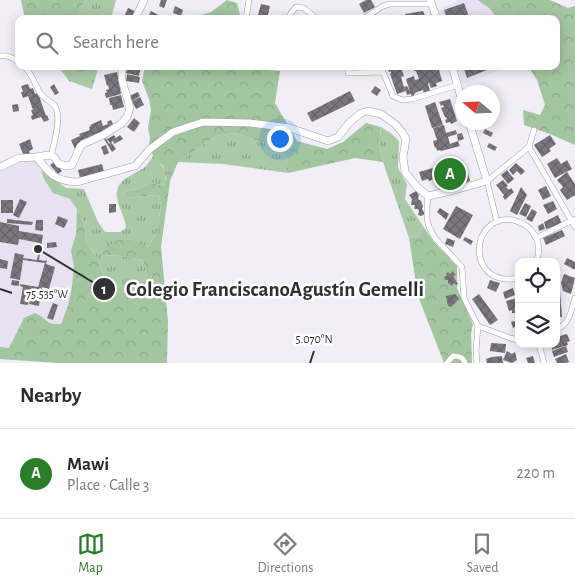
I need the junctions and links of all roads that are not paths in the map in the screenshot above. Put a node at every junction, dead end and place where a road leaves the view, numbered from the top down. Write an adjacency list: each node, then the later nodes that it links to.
1 (144, 0): 4 (street)
2 (249, 0): 5 (street)
3 (431, 2): 8 (street); 9 (street)
4 (137, 15)
5 (247, 15)
6 (290, 15): 7 (street)
7 (312, 15)
8 (369, 15)
9 (436, 15)
10 (0, 56): 11 (street)
11 (15, 59)
12 (28, 70): 21 (street)
13 (122, 70): 21 (street)
14 (348, 70): 17 (street)
15 (453, 70): 16 (street)
16 (458, 85)
17 (455, 86)
18 (471, 130): 24 (street)
19 (534, 130): 20 (street)
20 (529, 147): 24 (street); 27 (street)
21 (51, 156): 22 (street)
22 (37, 157): 23 (street); 25 (street)
23 (0, 167)
24 (487, 181): 25 (street); 26 (street)
25 (428, 196): 32 (street)
26 (497, 222): 28 (street); 30 (street)
27 (574, 223): 28 (street)
28 (536, 238): 29 (street)
29 (537, 258)
30 (515, 279)
31 (575, 298): 33 (street)
32 (478, 326): 34 (street); 38 (street)
33 (560, 328)
34 (515, 339)
35 (540, 348): 39 (street)
36 (447, 363): 37 (street)
37 (465, 363)
38 (478, 363)
39 (544, 363)

